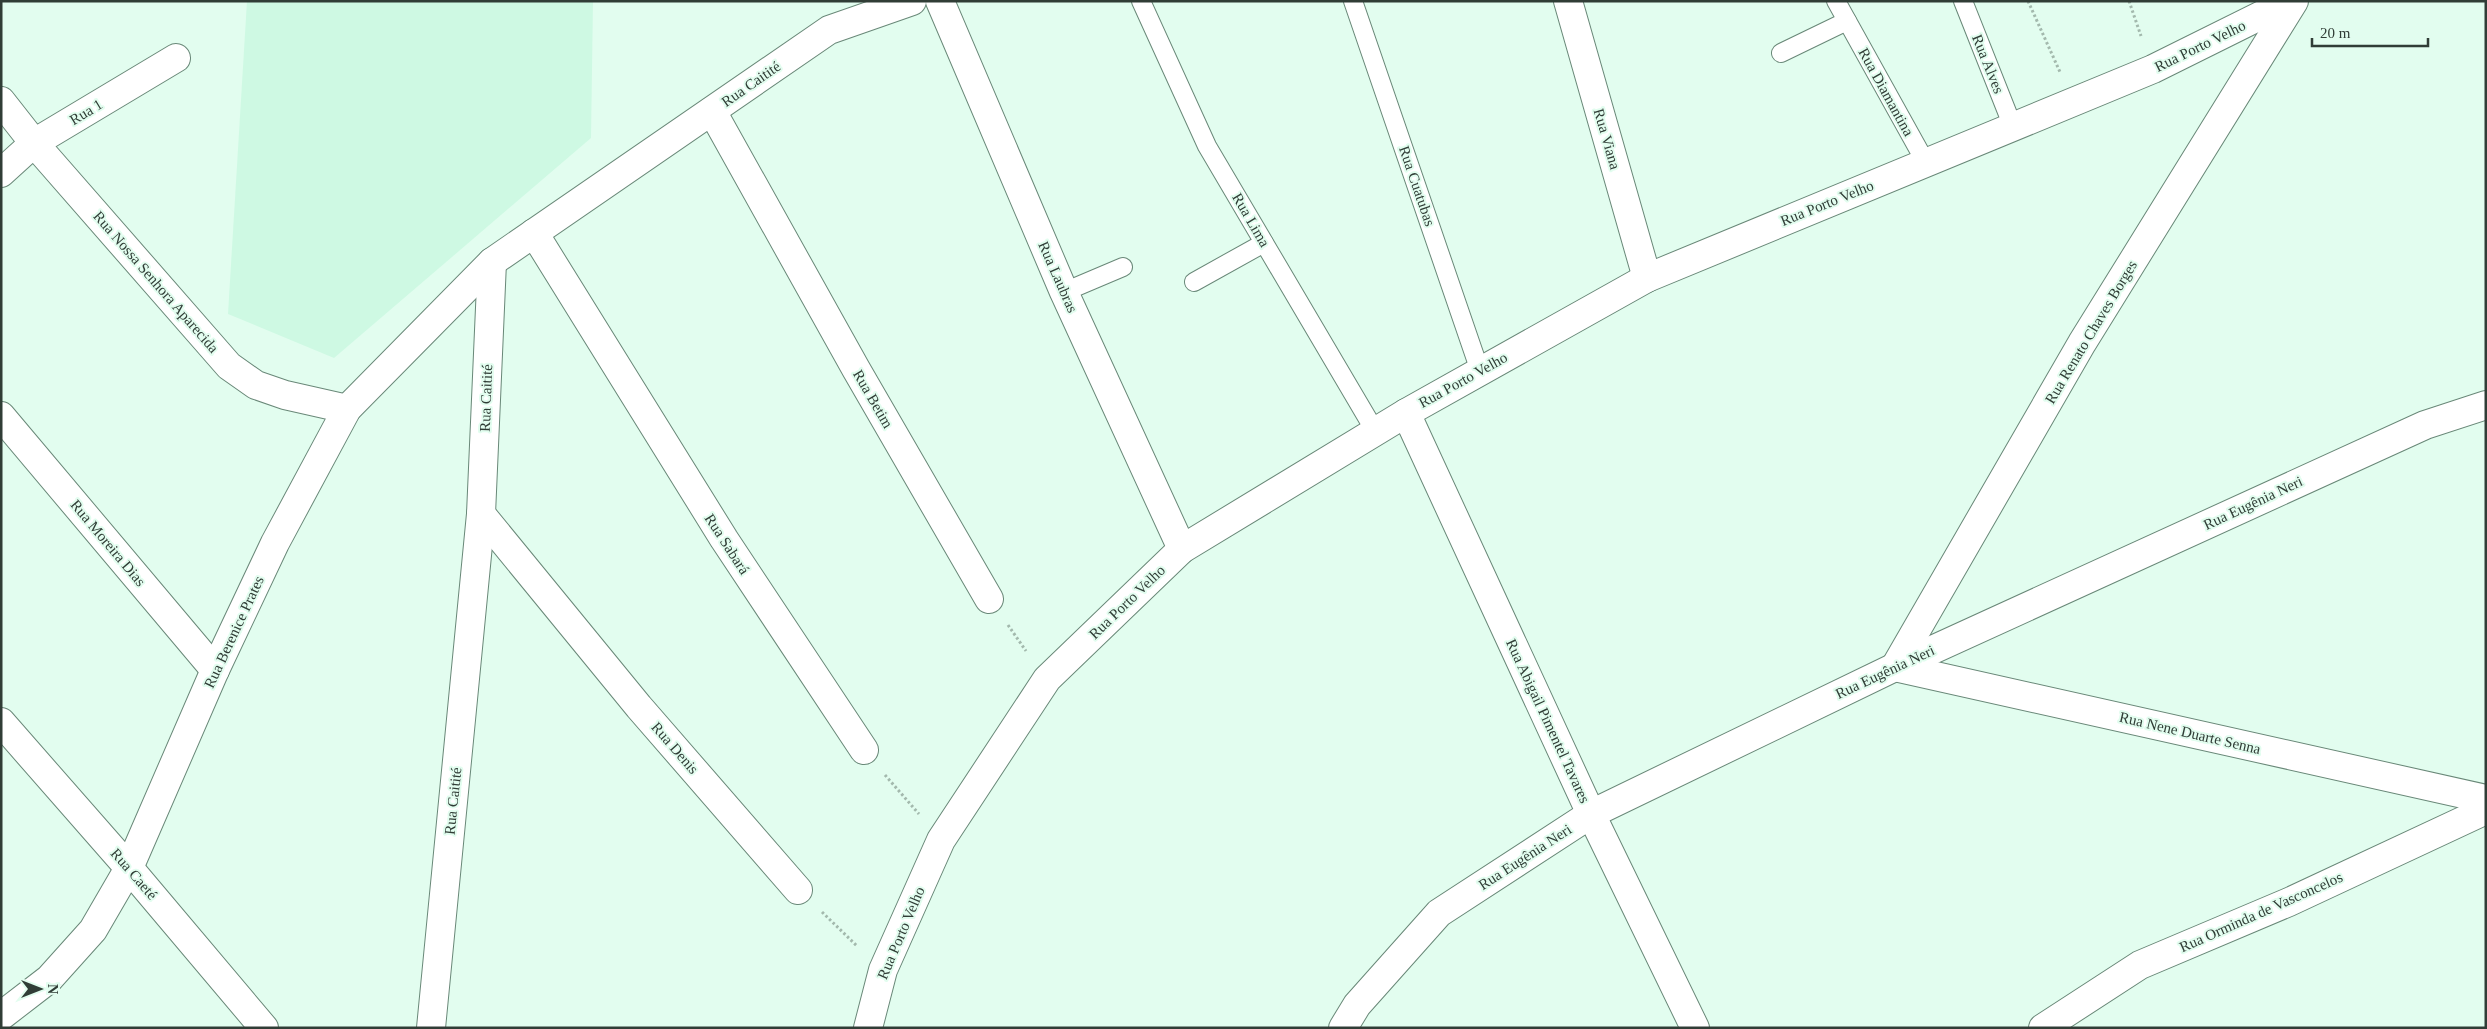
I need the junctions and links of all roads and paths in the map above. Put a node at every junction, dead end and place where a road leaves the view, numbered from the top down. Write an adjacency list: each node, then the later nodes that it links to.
1 (912, 1): 16 (street, Rua Caitité)
2 (940, 1): 27 (street, Rua Laubras)
3 (1141, 1): 22 (lane, Rua Lima)
4 (1353, 1): 28 (lane, Rua Cuatubas)
5 (1568, 1): 25 (street, Rua Viana)
6 (1836, 1): 11 (lane, Rua Diamantina)
7 (1963, 1): 17 (lane, Rua Alves)
8 (2028, 1): 15 (path)
9 (2290, 1): 15 (street, Rua Porto Velho)
10 (2294, 1): 37 (street, Rua Renato Chaves Borges)
11 (1847, 21): 12 (lane); 19 (lane, Rua Diamantina)
12 (1781, 53)
13 (176, 58): 18 (street, Rua 1)
14 (1, 101): 18 (street, Rua Nossa Senhora Aparecida)
15 (2073, 102): 17 (street, Rua Porto Velho)
16 (712, 110): 21 (street, Rua Caitité); 36 (street, Rua Betim)
17 (2013, 127): 19 (street, Rua Porto Velho)
18 (34, 143): 20 (street, Rua 1); 30 (street, Rua Nossa Senhora Aparecida)
19 (1926, 163): 25 (street, Rua Porto Velho)
20 (1, 173)
21 (534, 233): 23 (street, Rua Caitité); 41 (street, Rua Sabará)
22 (1264, 243): 26 (lane); 33 (lane, Rua Lima)
23 (492, 262): 30 (street, Rua Berenice Prates); 34 (street, Rua Caitité)
24 (1124, 267): 27 (lane)
25 (1647, 278): 28 (street, Rua Porto Velho)
26 (1194, 282)
27 (1064, 292): 35 (street, Rua Laubras)
28 (1480, 371): 31 (street, Rua Porto Velho)
29 (2486, 405): 37 (street, Rua Eugênia Neri)
30 (346, 409): 38 (street, Rua Berenice Prates)
31 (1406, 413): 33 (street, Rua Porto Velho); 44 (street, Rua Abigail Pimentel Tavares)
32 (1, 416): 38 (street, Rua Moreira Dias)
33 (1375, 432): 35 (street, Rua Porto Velho)
34 (482, 514): 47 (street, Rua Denis); 53 (street, Rua Caitité)
35 (1182, 549): 39 (street, Rua Porto Velho)
36 (988, 599): 39 (path)
37 (1895, 667): 42 (street, Rua Nene Duarte Senna); 44 (street, Rua Eugênia Neri)
38 (215, 670): 46 (street, Rua Berenice Prates)
39 (1047, 680): 45 (street, Rua Porto Velho)
40 (1, 722): 46 (street, Rua Caeté)
41 (864, 750): 45 (path)
42 (2486, 799)
43 (2486, 810): 57 (street, Rua Orminda de Vasconcelos)
44 (1591, 814): 55 (street, Rua Eugênia Neri); 56 (street, Rua Abigail Pimentel Tavares)
45 (941, 840): 48 (street, Rua Porto Velho)
46 (129, 868): 49 (street, Rua Berenice Prates); 52 (street, Rua Caeté)
47 (798, 890): 48 (path)
48 (883, 970): 54 (street, Rua Porto Velho)
49 (1, 1016)
50 (1, 1022): 51 (street)
51 (6, 1028)
52 (264, 1028)
53 (431, 1028)
54 (868, 1028)
55 (1343, 1028)
56 (1695, 1028)
57 (2043, 1028)

